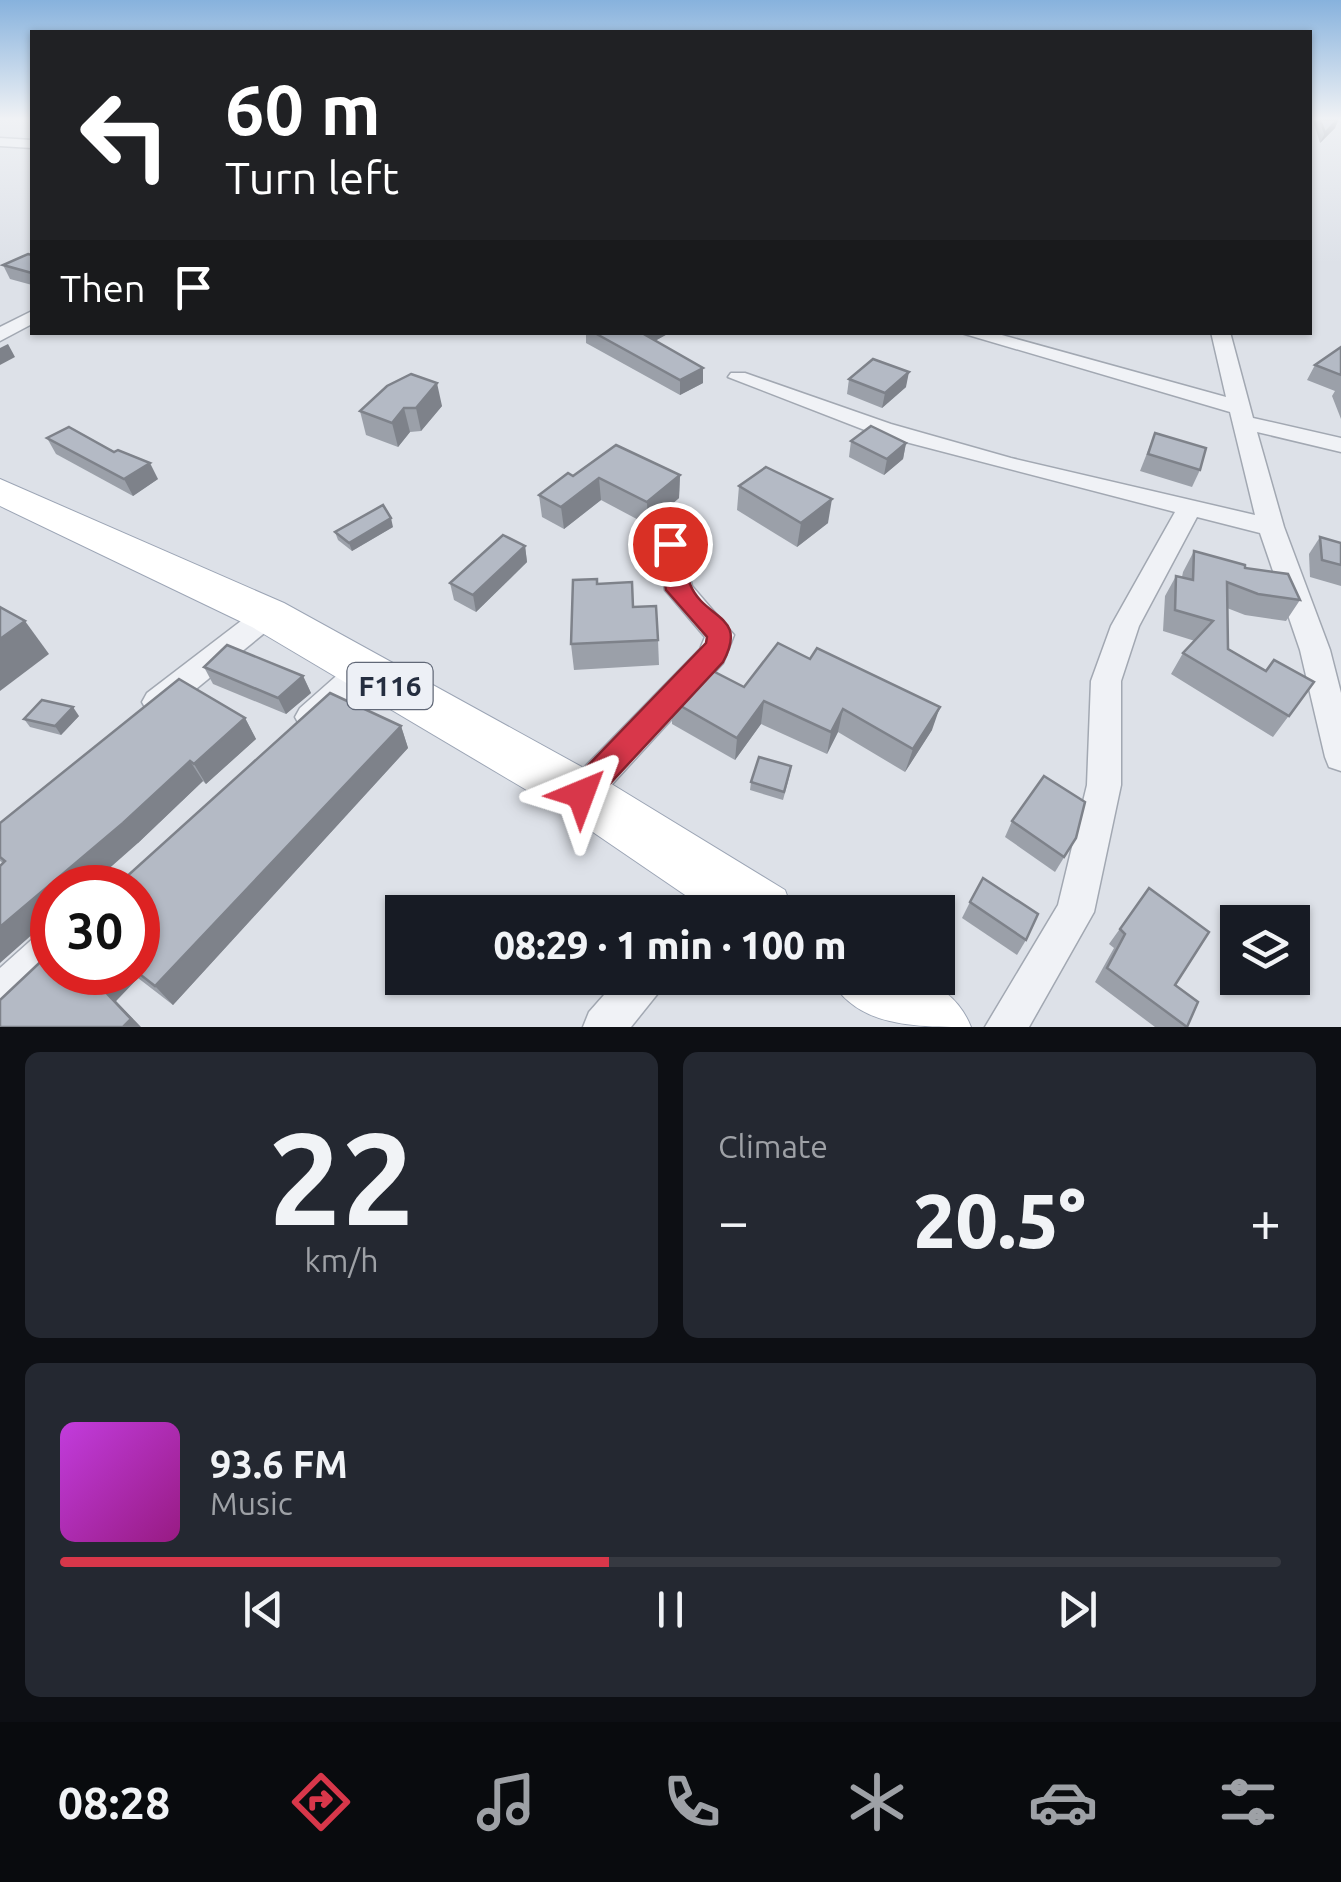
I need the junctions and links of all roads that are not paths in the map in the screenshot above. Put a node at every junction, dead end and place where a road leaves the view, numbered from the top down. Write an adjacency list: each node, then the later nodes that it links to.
1 (30, 318): 2 (street)
2 (0, 335)
3 (978, 335): 6 (street)
4 (1221, 335): 6 (street)
5 (738, 377): 9 (street)
6 (1241, 415): 7 (street); 10 (street)
7 (1341, 445)
8 (0, 491): 12 (main road, F116)
9 (1190, 507): 10 (street); 25 (street)
10 (1271, 527): 16 (street)
11 (670, 544): 17 (street)
12 (268, 615): 13 (main road, F116); 14 (street)
13 (363, 670): 15 (street); 17 (main road, F116)
14 (134, 721)
15 (292, 734)
16 (1341, 757)
17 (581, 794): 18 (main road, F116)
18 (707, 895)
19 (30, 968): 20 (street)
20 (0, 995)
21 (631, 995): 23 (street)
22 (888, 995): 24 (main road)
23 (604, 1027)
24 (938, 1027)
25 (1006, 1027)

